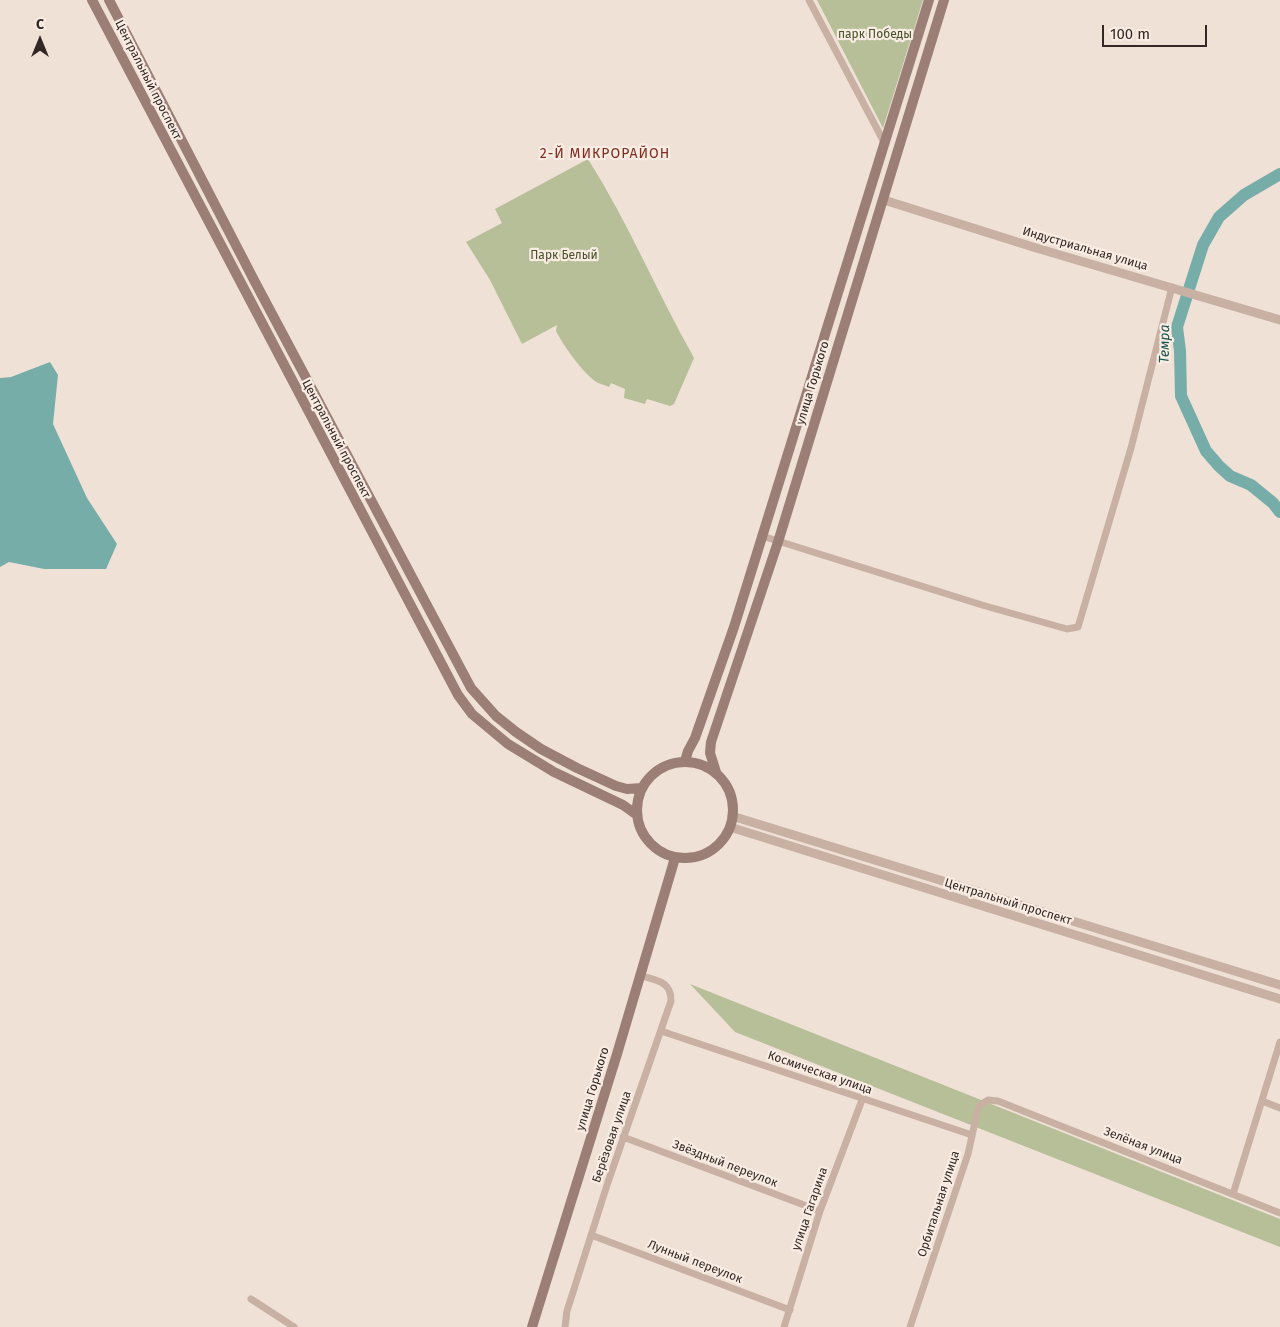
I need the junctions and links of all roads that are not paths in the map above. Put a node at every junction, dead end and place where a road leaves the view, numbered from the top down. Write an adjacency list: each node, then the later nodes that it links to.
1 (92, 0): 12 (main road, Центральный проспект)
2 (109, 0): 11 (main road, Центральный проспект)
3 (809, 0): 6 (street)
4 (929, 0): 6 (main road, улица Горького)
5 (944, 0): 8 (main road, улица Горького)
6 (885, 144): 7 (main road, улица Горького)
7 (869, 195): 8 (main road); 13 (main road, улица Горького)
8 (884, 200): 9 (street, Индустриальная улица); 14 (main road, улица Горького)
9 (1172, 287): 10 (street, Индустриальная улица); 14 (street)
10 (1280, 320)
11 (333, 427): 12 (main road); 15 (main road, Центральный проспект)
12 (320, 434): 16 (main road, Центральный проспект)
13 (762, 536): 14 (street); 17 (main road, улица Горького)
14 (778, 542): 18 (main road, улица Горького)
15 (496, 716): 16 (main road); 19 (main road, Центральный проспект)
16 (486, 727): 20 (main road, Центральный проспект)
17 (685, 761): 18 (main road); 19 (main road)
18 (716, 772): 21 (main road)
19 (642, 788): 20 (main road)
20 (637, 815): 23 (main road)
21 (732, 816): 22 (main road); 25 (street, Центральный проспект)
22 (730, 828): 23 (main road); 26 (street, Центральный проспект)
23 (675, 858): 24 (main road, улица Горького)
24 (639, 975): 27 (street, Берёзовая улица); 42 (main road, улица Горького)
25 (1280, 985)
26 (1280, 999)
27 (662, 1031): 29 (street, Космическая улица); 34 (street, Берёзовая улица)
28 (1280, 1042): 31 (street)
29 (862, 1100): 33 (street, Космическая улица); 36 (street, улица Гагарина)
30 (998, 1101): 33 (street, Орбитальная улица); 35 (street, Зелёная улица)
31 (1262, 1101): 32 (street); 35 (street)
32 (1280, 1108)
33 (972, 1136): 45 (street, Орбитальная улица)
34 (623, 1137): 36 (street, Звёздный переулок); 38 (street, Берёзовая улица)
35 (1233, 1194): 37 (street, Зелёная улица)
36 (820, 1211): 40 (street, улица Гагарина)
37 (1280, 1212)
38 (591, 1235): 40 (street, Лунный переулок); 43 (street, Берёзовая улица)
39 (251, 1299): 41 (street)
40 (790, 1310): 44 (street, улица Гагарина)
41 (294, 1327)
42 (532, 1327)
43 (565, 1327)
44 (784, 1327)
45 (910, 1327)

